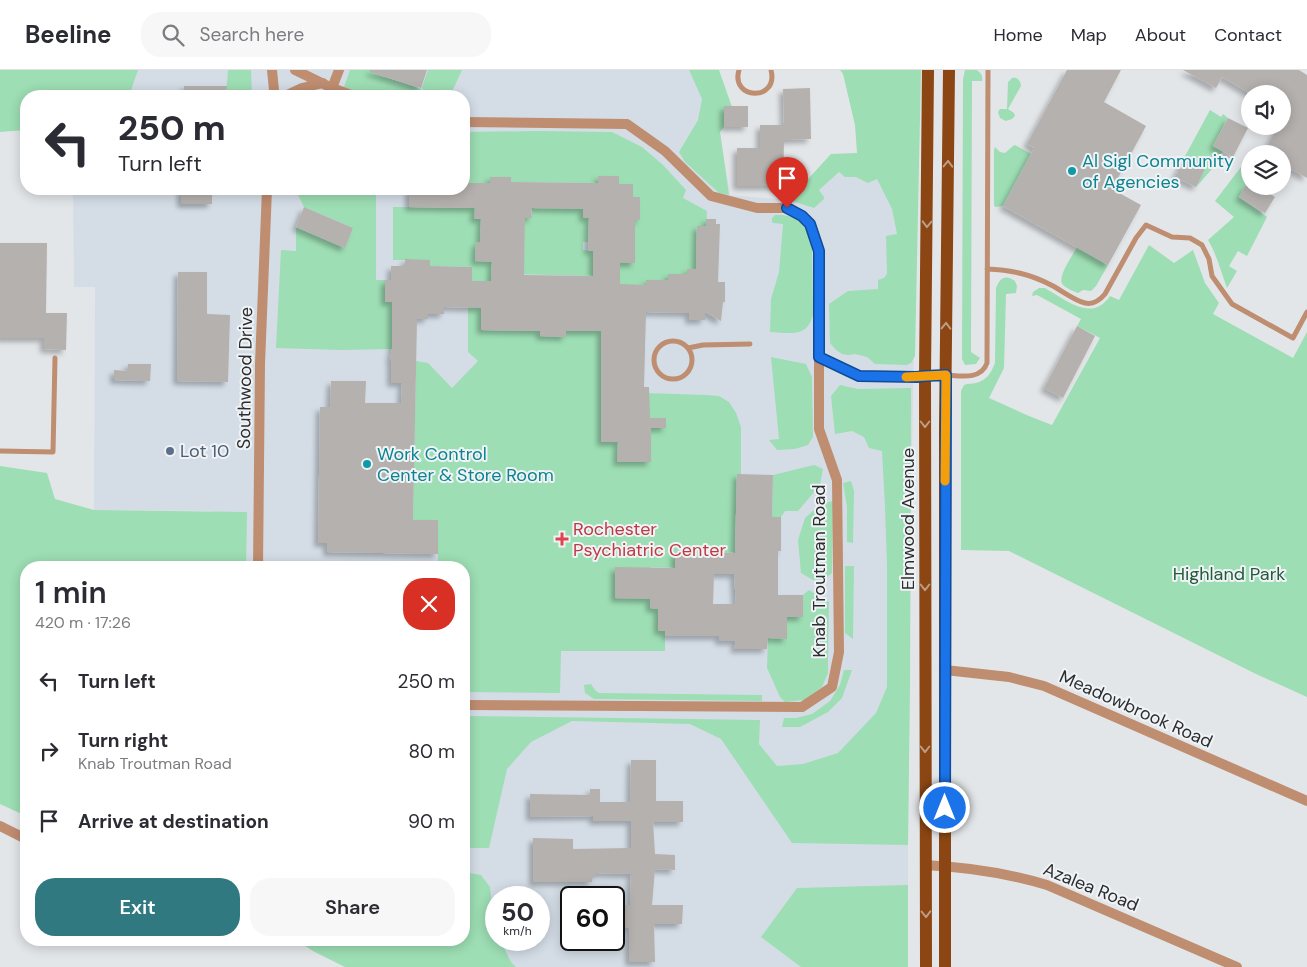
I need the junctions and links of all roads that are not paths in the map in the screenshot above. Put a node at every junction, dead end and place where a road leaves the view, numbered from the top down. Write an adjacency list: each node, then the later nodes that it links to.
1 (272, 70): 10 (street)
2 (295, 70): 9 (street)
3 (339, 70): 9 (street)
4 (739, 70): 5 (lane)
5 (771, 70)
6 (928, 70): 22 (main road, Elmwood Avenue, one-way to 22)
7 (949, 70): 21 (main road, one-way to 7)
8 (988, 70): 15 (lane)
9 (328, 86): 11 (street); 12 (street)
10 (274, 90)
11 (298, 90)
12 (338, 90)
13 (470, 122): 19 (street, Knab Troutman Road)
14 (267, 195): 24 (street, Southwood Drive)
15 (988, 269): 16 (lane); 21 (lane)
16 (1307, 312)
17 (750, 344): 18 (lane)
18 (688, 348): 18 (lane)
19 (819, 357): 22 (street); 26 (street, Knab Troutman Road)
20 (55, 358): 23 (lane)
21 (946, 375): 22 (street); 25 (main road)
22 (925, 376): 30 (main road, Elmwood Avenue, one-way to 30)
23 (0, 452)
24 (258, 561)
25 (945, 670): 27 (street, Meadowbrook Road); 31 (main road)
26 (470, 705)
27 (1307, 801)
28 (0, 826): 29 (street)
29 (20, 836)
30 (925, 865): 31 (street, Azalea Road); 32 (main road, Elmwood Avenue, one-way to 32)
31 (945, 866): 33 (main road); 34 (street, Azalea Road)
32 (926, 967)
33 (945, 967)
34 (1237, 967)

